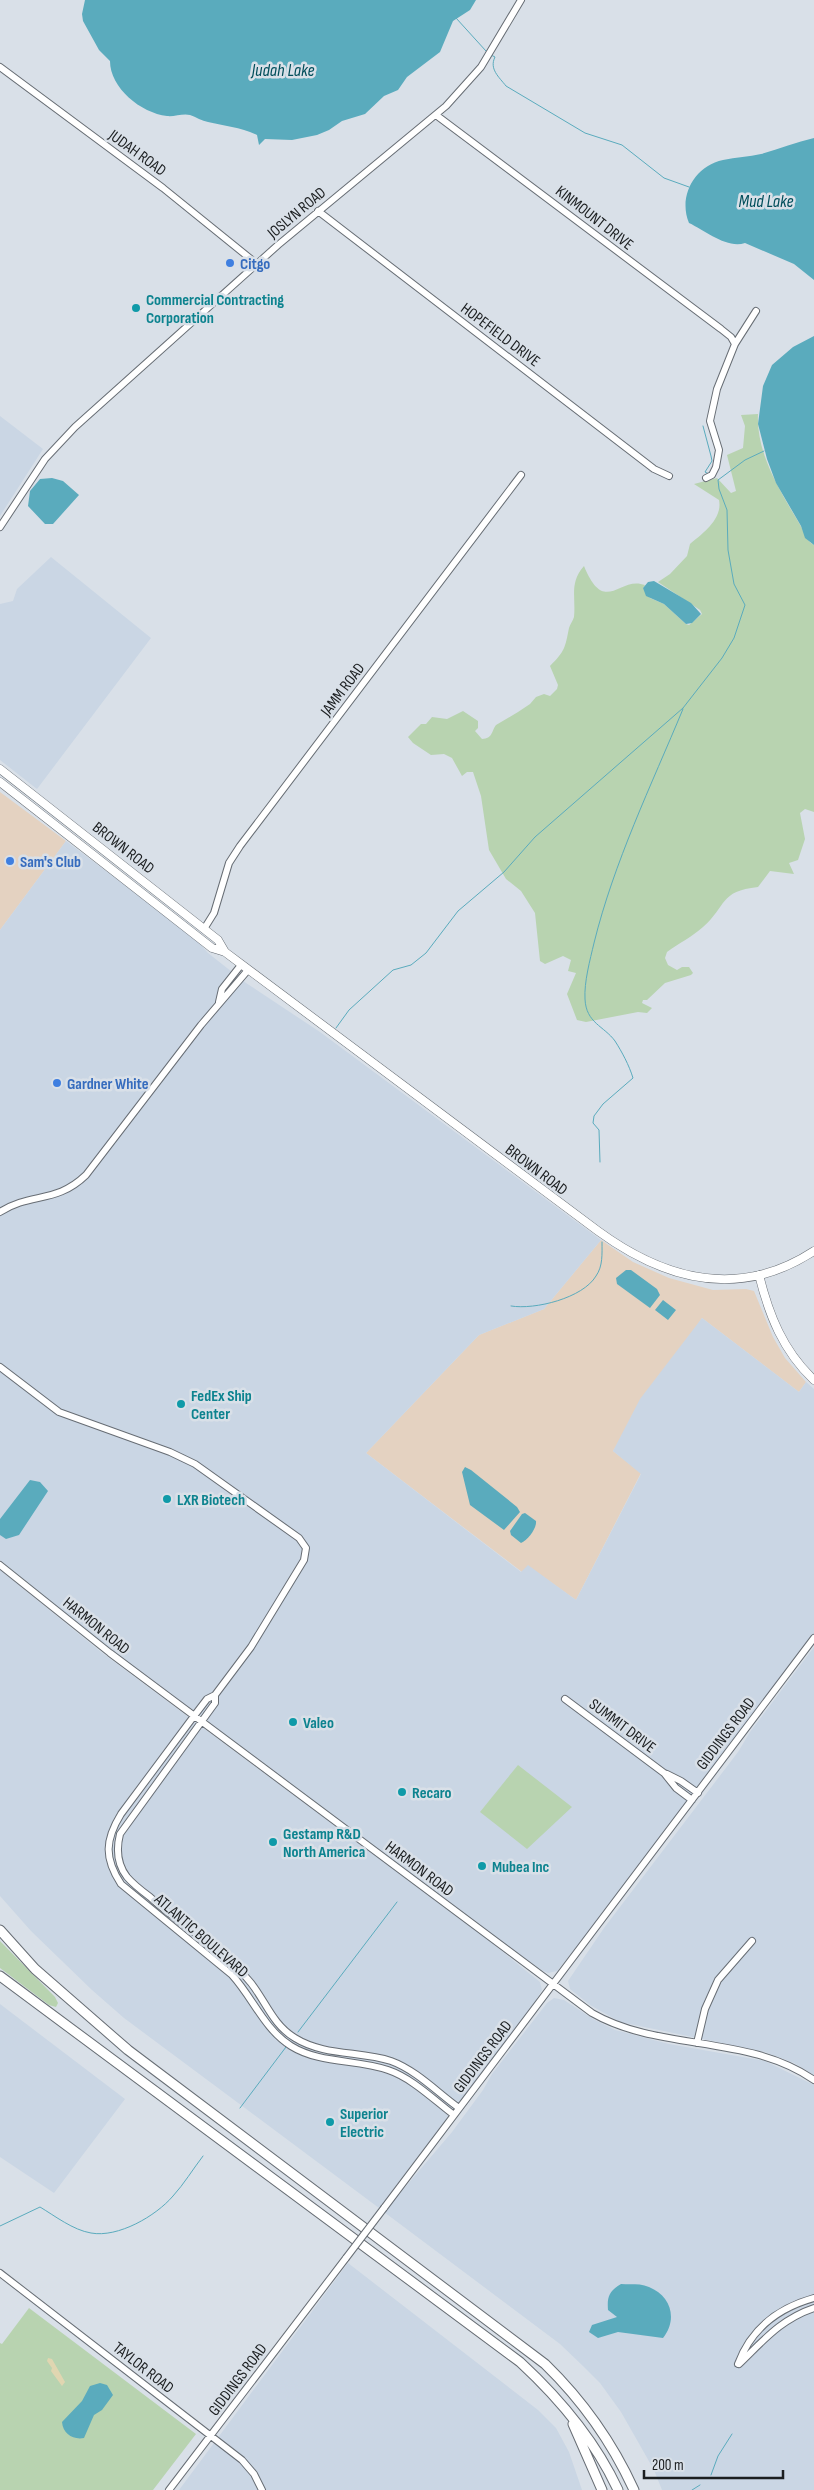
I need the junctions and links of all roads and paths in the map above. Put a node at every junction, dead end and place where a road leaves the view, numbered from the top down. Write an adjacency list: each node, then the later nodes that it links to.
1 (521, 0): 3 (street, JOSLYN ROAD)
2 (0, 67): 5 (street, JUDAH ROAD)
3 (436, 115): 4 (street, JOSLYN ROAD); 7 (street, KINMOUNT DRIVE)
4 (318, 211): 5 (street, JOSLYN ROAD); 9 (street, HOPEFIELD DRIVE)
5 (257, 264): 11 (street, JOSLYN ROAD)
6 (756, 311): 7 (street)
7 (734, 344): 10 (street)
8 (521, 475): 16 (street, JAMM ROAD)
9 (669, 476)
10 (706, 478)
11 (0, 527)
12 (0, 769): 15 (main road, BROWN ROAD)
13 (0, 782): 14 (main road, BROWN ROAD)
14 (64, 831): 15 (main road); 17 (main road, BROWN ROAD)
15 (123, 864): 16 (main road, BROWN ROAD)
16 (204, 929): 17 (main road); 18 (main road, BROWN ROAD)
17 (196, 936): 18 (main road, BROWN ROAD)
18 (225, 952): 19 (main road, BROWN ROAD)
19 (241, 965): 20 (main road, BROWN ROAD); 21 (street)
20 (248, 970): 21 (street); 24 (main road, BROWN ROAD)
21 (219, 1002): 22 (street)
22 (0, 1212)
23 (814, 1251): 24 (main road)
24 (759, 1275): 26 (main road)
25 (0, 1367): 29 (street)
26 (814, 1380)
27 (0, 1565): 31 (street, HARMON ROAD)
28 (814, 1638): 34 (street, GIDDINGS ROAD)
29 (215, 1695): 31 (street, ATLANTIC BOULEVARD); 32 (street, ATLANTIC BOULEVARD)
30 (565, 1698): 33 (street, SUMMIT DRIVE)
31 (194, 1716): 32 (street, HARMON ROAD); 43 (street, ATLANTIC BOULEVARD)
32 (201, 1721): 39 (street, HARMON ROAD); 42 (street, ATLANTIC BOULEVARD)
33 (664, 1773): 34 (street, SUMMIT DRIVE); 35 (street, SUMMIT DRIVE)
34 (698, 1793): 35 (street, GIDDINGS ROAD)
35 (692, 1800): 39 (street, GIDDINGS ROAD)
36 (0, 1930): 53 (highway)
37 (752, 1940): 40 (street)
38 (0, 1976): 47 (highway)
39 (554, 1984): 40 (street, HARMON ROAD); 42 (street, GIDDINGS ROAD)
40 (697, 2042): 41 (street, HARMON ROAD)
41 (814, 2080)
42 (459, 2108): 43 (street, GIDDINGS ROAD)
43 (454, 2115): 48 (street, GIDDINGS ROAD, bridge)
44 (0, 2274): 48 (street, TAYLOR ROAD)
45 (814, 2298): 46 (street)
46 (814, 2308)
47 (566, 2410): 51 (highway); 52 (highway)
48 (211, 2436): 49 (street, GIDDINGS ROAD); 50 (street, TAYLOR ROAD)
49 (170, 2490)
50 (262, 2490)
51 (602, 2490)
52 (618, 2490)
53 (634, 2490)

